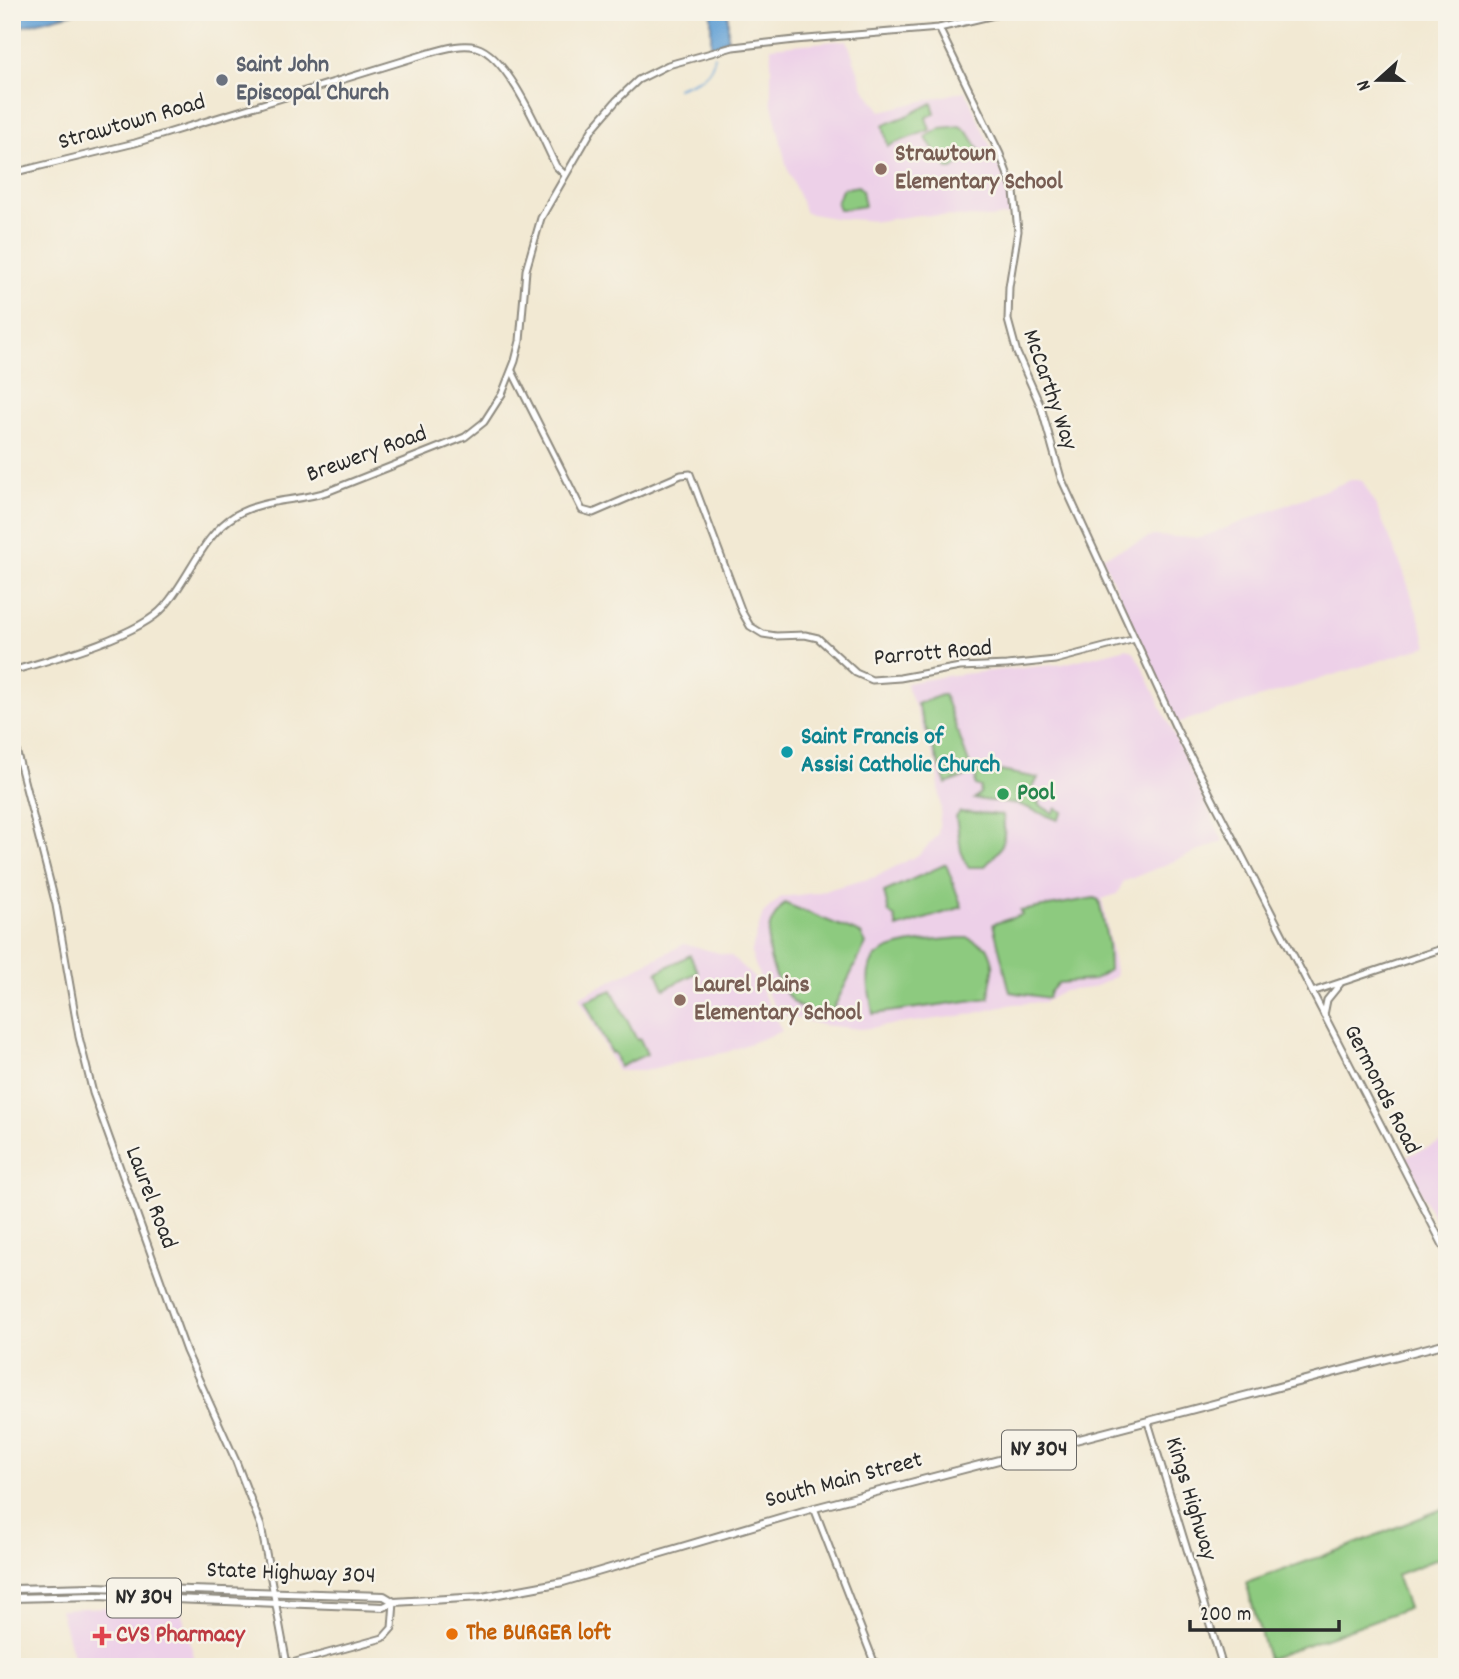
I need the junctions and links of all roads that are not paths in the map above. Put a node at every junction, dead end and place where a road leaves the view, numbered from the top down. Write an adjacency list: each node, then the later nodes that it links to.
1 (1007, 12): 2 (street)
2 (939, 28): 4 (street); 6 (street, McCarthy Way)
3 (12, 173): 4 (street, Strawtown Road)
4 (565, 174): 5 (street, Brewery Road)
5 (512, 371): 6 (street, Parrott Road); 7 (street, Brewery Road)
6 (1135, 639): 11 (street)
7 (12, 671)
8 (12, 734): 18 (street, Laurel Road)
9 (1447, 947): 10 (street)
10 (1346, 981): 11 (street); 12 (street, Germonds Road)
11 (1312, 992): 12 (street, Germonds Road)
12 (1325, 1018): 13 (street, Germonds Road)
13 (1447, 1253)
14 (1447, 1343): 15 (main road, South Main Street / NY 304)
15 (1148, 1422): 16 (main road, South Main Street / NY 304); 25 (street, Kings Highway)
16 (814, 1508): 20 (main road, South Main Street / NY 304); 24 (street)
17 (12, 1589): 18 (main road, State Highway 304 / NY 304)
18 (273, 1593): 20 (main road, State Highway 304 / NY 304); 21 (street, Laurel Road)
19 (12, 1598): 21 (main road, State Highway 304 / NY 304)
20 (394, 1602): 21 (main road, State Highway 304 / NY 304); 22 (street)
21 (276, 1604): 22 (street, Laurel Road)
22 (287, 1664): 23 (street)
23 (277, 1667)
24 (876, 1667)
25 (1223, 1667)

